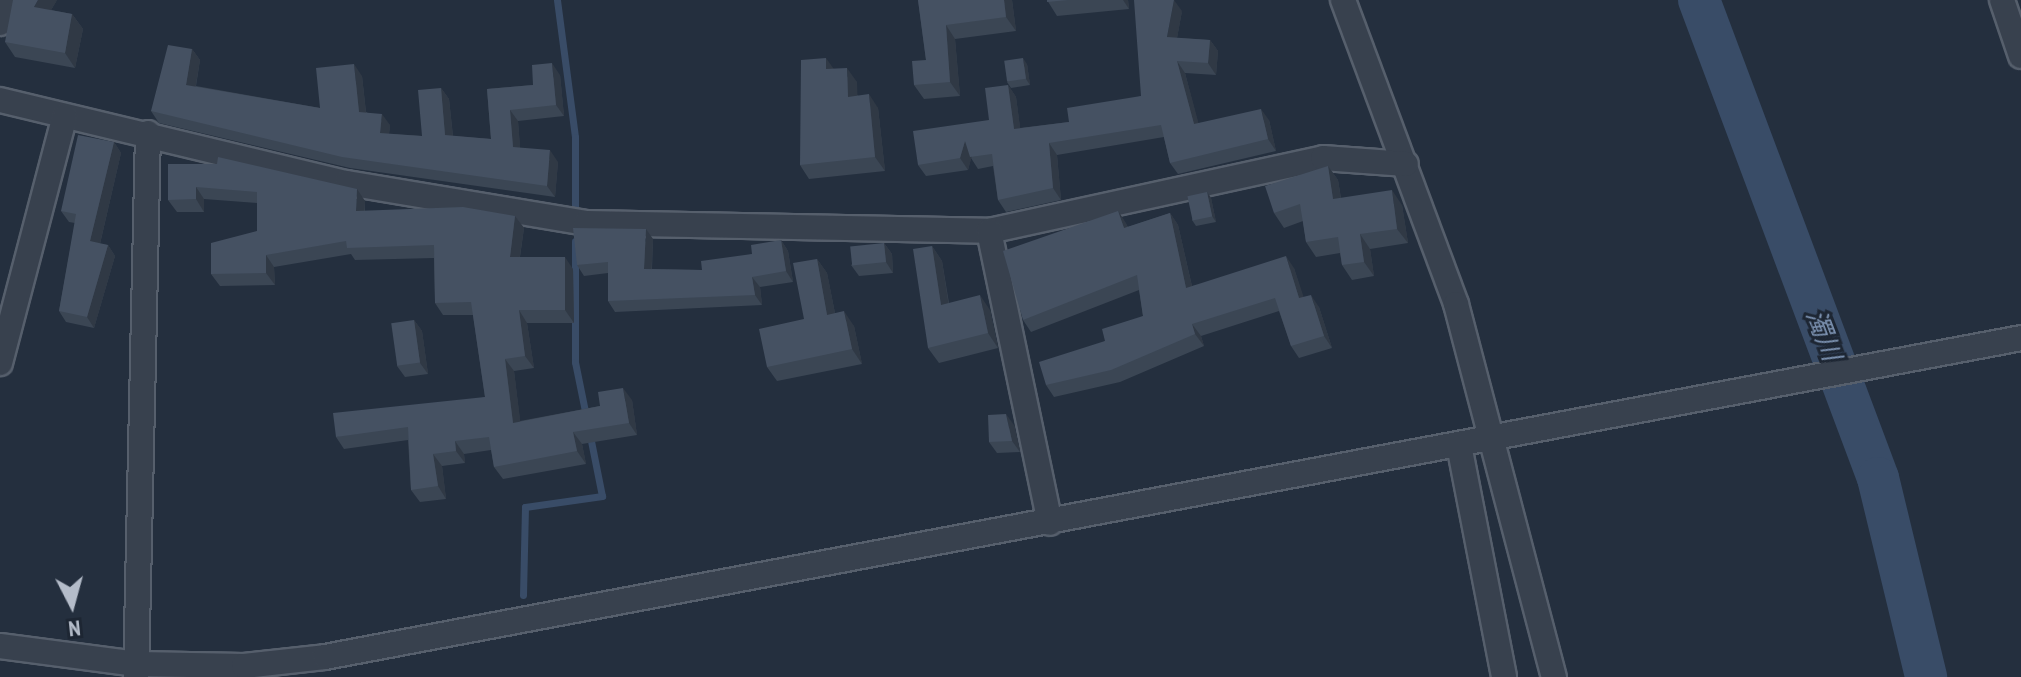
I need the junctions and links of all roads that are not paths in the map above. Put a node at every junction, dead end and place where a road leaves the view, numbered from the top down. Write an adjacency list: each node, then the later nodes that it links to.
1 (14, 0): 4 (street)
2 (1343, 0): 9 (street)
3 (2002, 0): 5 (street)
4 (0, 23)
5 (2021, 56)
6 (0, 100): 7 (street)
7 (65, 116): 8 (street); 12 (street)
8 (148, 133): 10 (street); 17 (street)
9 (1406, 164): 10 (street); 13 (street)
10 (989, 231): 15 (street)
11 (2021, 338): 13 (street)
12 (0, 363)
13 (1503, 432): 14 (street); 19 (street)
14 (1459, 445): 15 (street); 18 (street)
15 (1050, 523): 17 (street)
16 (0, 646): 17 (street)
17 (136, 670)
18 (1504, 677)
19 (1554, 677)

